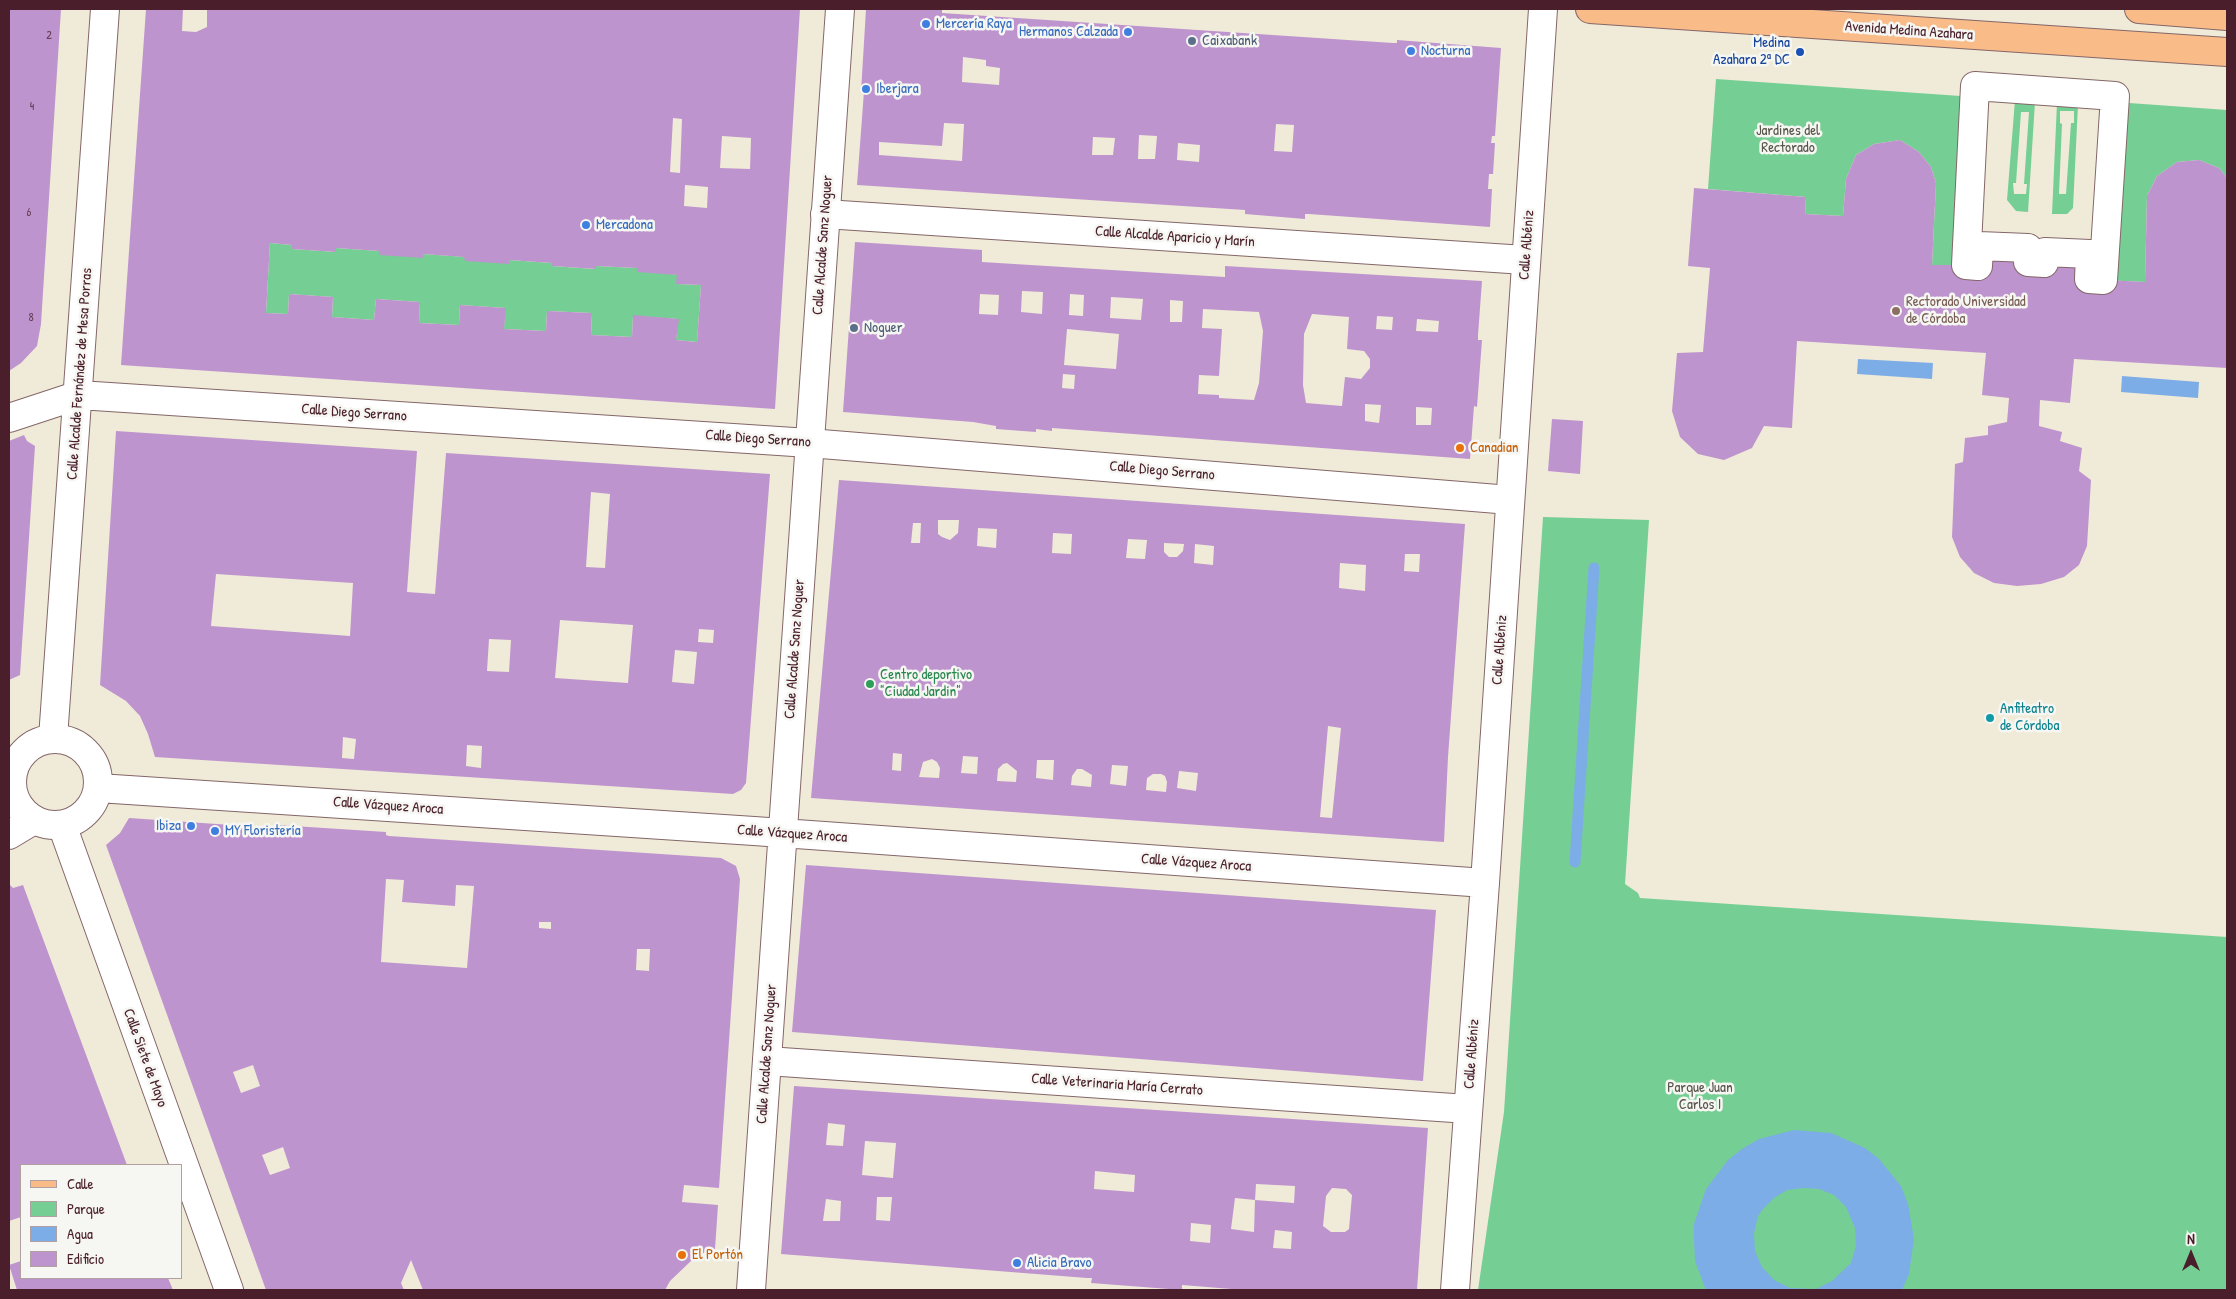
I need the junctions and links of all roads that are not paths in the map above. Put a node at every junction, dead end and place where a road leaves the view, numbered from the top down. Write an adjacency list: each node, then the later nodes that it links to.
1 (105, 9): 11 (street, Calle Alcalde Fernández de Mesa Porras)
2 (840, 9): 9 (street, Calle Alcalde Sanz Noguer)
3 (1544, 9): 10 (street, Calle Albéniz)
4 (1590, 9): 7 (main road, Avenida Medina Azahara)
5 (2139, 9): 6 (main road)
6 (2227, 16)
7 (2227, 52)
8 (1974, 97): 8 (street)
9 (825, 214): 10 (street, Calle Alcalde Aparicio y Marín); 13 (street, Calle Alcalde Sanz Noguer)
10 (1525, 260): 14 (street, Calle Albéniz)
11 (79, 396): 12 (street, Calle Diego Serrano); 13 (street, Calle Diego Serrano); 15 (street, Calle Alcalde Fernández de Mesa Porras)
12 (9, 418)
13 (809, 443): 14 (street, Calle Diego Serrano); 19 (street, Calle Alcalde Sanz Noguer)
14 (1510, 500): 21 (street, Calle Albéniz)
15 (53, 738): 16 (street); 17 (street)
16 (98, 788): 18 (street); 19 (street, Calle Vázquez Aroca)
17 (34, 820): 18 (street); 20 (street)
18 (62, 825): 24 (street, Calle Siete de Mayo)
19 (782, 833): 21 (street, Calle Vázquez Aroca); 22 (street, Calle Alcalde Sanz Noguer)
20 (9, 836)
21 (1485, 883): 23 (street, Calle Albéniz)
22 (766, 1062): 23 (street, Calle Veterinaria María Cerrato); 25 (street, Calle Alcalde Sanz Noguer)
23 (1468, 1109): 26 (street, Calle Albéniz)
24 (229, 1290)
25 (751, 1290)
26 (1455, 1290)

